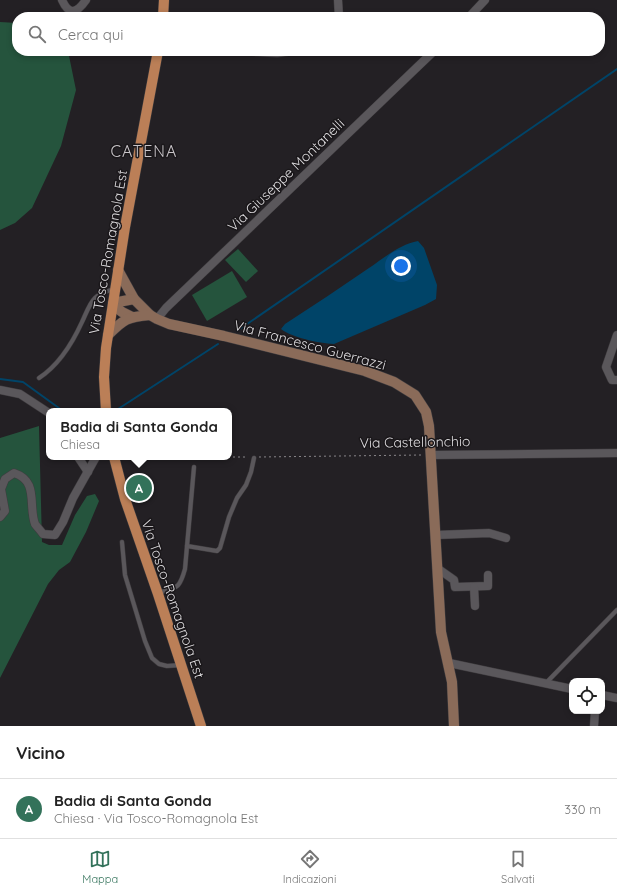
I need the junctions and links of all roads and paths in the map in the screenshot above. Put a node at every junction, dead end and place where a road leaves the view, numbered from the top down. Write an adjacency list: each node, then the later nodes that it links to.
1 (62, 0): 2 (street)
2 (86, 0)
3 (164, 0): 6 (main road)
4 (338, 0): 7 (street)
5 (485, 0): 8 (street)
6 (163, 12)
7 (339, 12)
8 (474, 12)
9 (157, 56): 11 (main road, Via Tosco-Romagnola Est)
10 (429, 56): 16 (street, Via Giuseppe Montanelli)
11 (118, 270): 12 (main road, Via Tosco-Romagnola Est); 13 (main road, Via Francesco Guerrazzi)
12 (115, 289): 14 (main road, Via Tosco-Romagnola Est); 19 (lane)
13 (134, 299): 14 (main road); 16 (main road, Via Francesco Guerrazzi)
14 (113, 304): 15 (main road); 17 (main road, Via Tosco-Romagnola Est)
15 (132, 316): 16 (main road, Via Francesco Guerrazzi); 17 (main road)
16 (153, 317): 25 (main road, Via Francesco Guerrazzi)
17 (108, 335): 22 (main road, Via Tosco-Romagnola Est)
18 (617, 335): 20 (street)
19 (39, 378)
20 (617, 380)
21 (0, 390): 23 (street)
22 (106, 408)
23 (46, 411)
24 (617, 452): 25 (street, Via Castellonchio)
25 (430, 455): 27 (path, Via Castellonchio); 34 (main road, Via Francesco Guerrazzi)
26 (232, 457): 27 (path, Via Castellonchio)
27 (254, 458): 37 (lane)
28 (80, 460): 32 (street)
29 (94, 460): 32 (street)
30 (115, 460): 41 (main road, Via Tosco-Romagnola Est)
31 (194, 467): 37 (lane)
32 (88, 472): 33 (street)
33 (0, 517)
34 (436, 535): 35 (street); 38 (main road, Via Francesco Guerrazzi)
35 (506, 538)
36 (122, 542): 45 (lane)
37 (187, 546): 41 (lane)
38 (437, 568): 40 (street); 44 (main road, Via Francesco Guerrazzi)
39 (488, 575): 40 (street)
40 (474, 587): 42 (street)
41 (158, 594): 45 (main road, Via Tosco-Romagnola Est)
42 (475, 606)
43 (617, 610): 46 (lane)
44 (449, 663): 46 (street); 52 (main road, Via Francesco Guerrazzi)
45 (181, 665): 51 (main road, Via Tosco-Romagnola Est)
46 (546, 684): 47 (street)
47 (569, 688)
48 (605, 696): 49 (street)
49 (617, 698)
50 (595, 714): 53 (street)
51 (201, 726)
52 (454, 726)
53 (594, 726)

